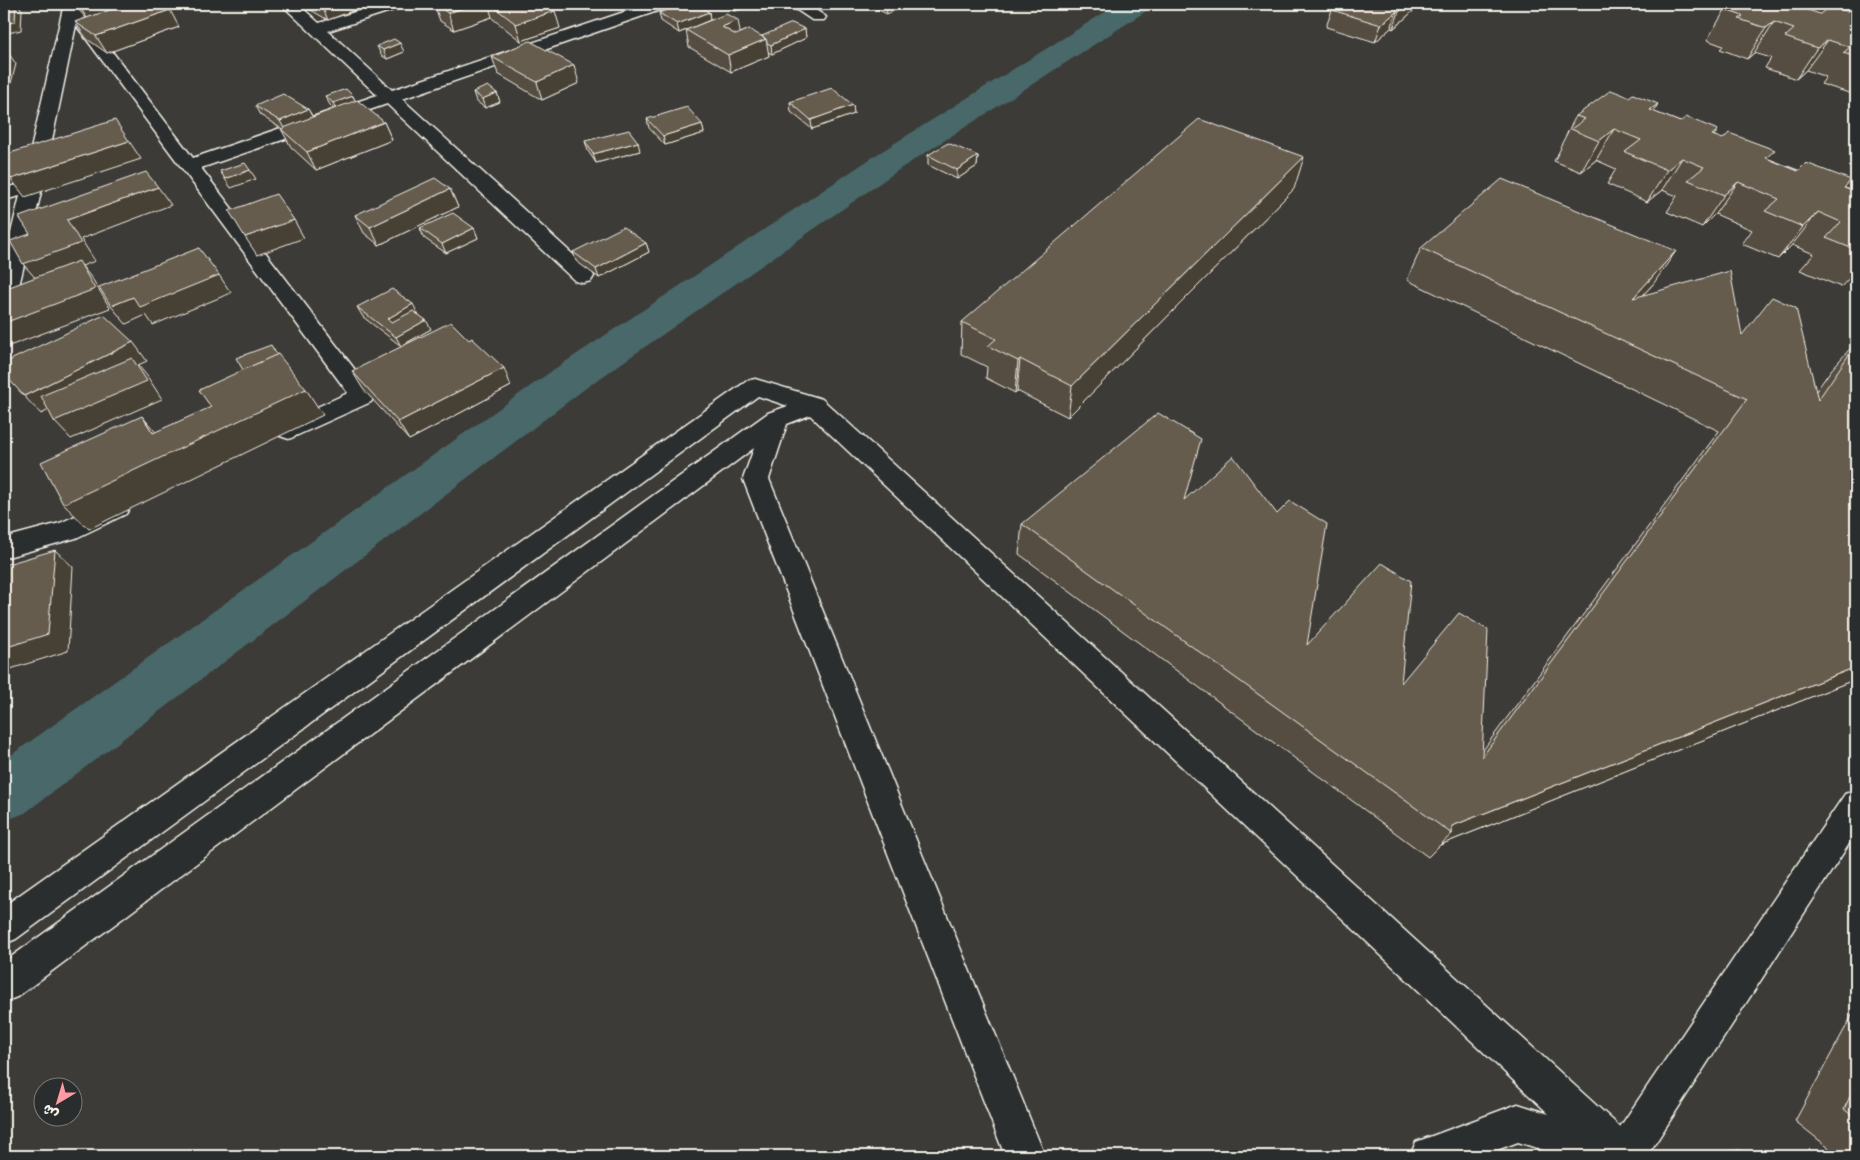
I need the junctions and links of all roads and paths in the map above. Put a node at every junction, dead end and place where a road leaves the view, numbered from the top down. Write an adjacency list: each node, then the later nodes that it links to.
1 (289, 4): 9 (street)
2 (397, 4): 9 (street)
3 (614, 4): 7 (street)
4 (663, 4): 7 (street)
5 (796, 4): 8 (street)
6 (72, 6): 11 (street); 12 (street)
7 (630, 15): 10 (street)
8 (818, 17)
9 (317, 29): 10 (street)
10 (391, 98): 11 (street); 14 (street)
11 (190, 165): 18 (street)
12 (32, 188): 13 (street); 15 (street)
13 (4, 194)
14 (583, 276)
15 (4, 303)
16 (814, 405): 17 (street); 22 (street); 26 (street)
17 (777, 419): 23 (street); 24 (street)
18 (264, 441)
19 (139, 498): 20 (street)
20 (4, 548)
21 (1856, 805): 26 (street)
22 (4, 927)
23 (4, 984)
24 (1024, 1156)
25 (1430, 1156): 26 (street)
26 (1623, 1156)

